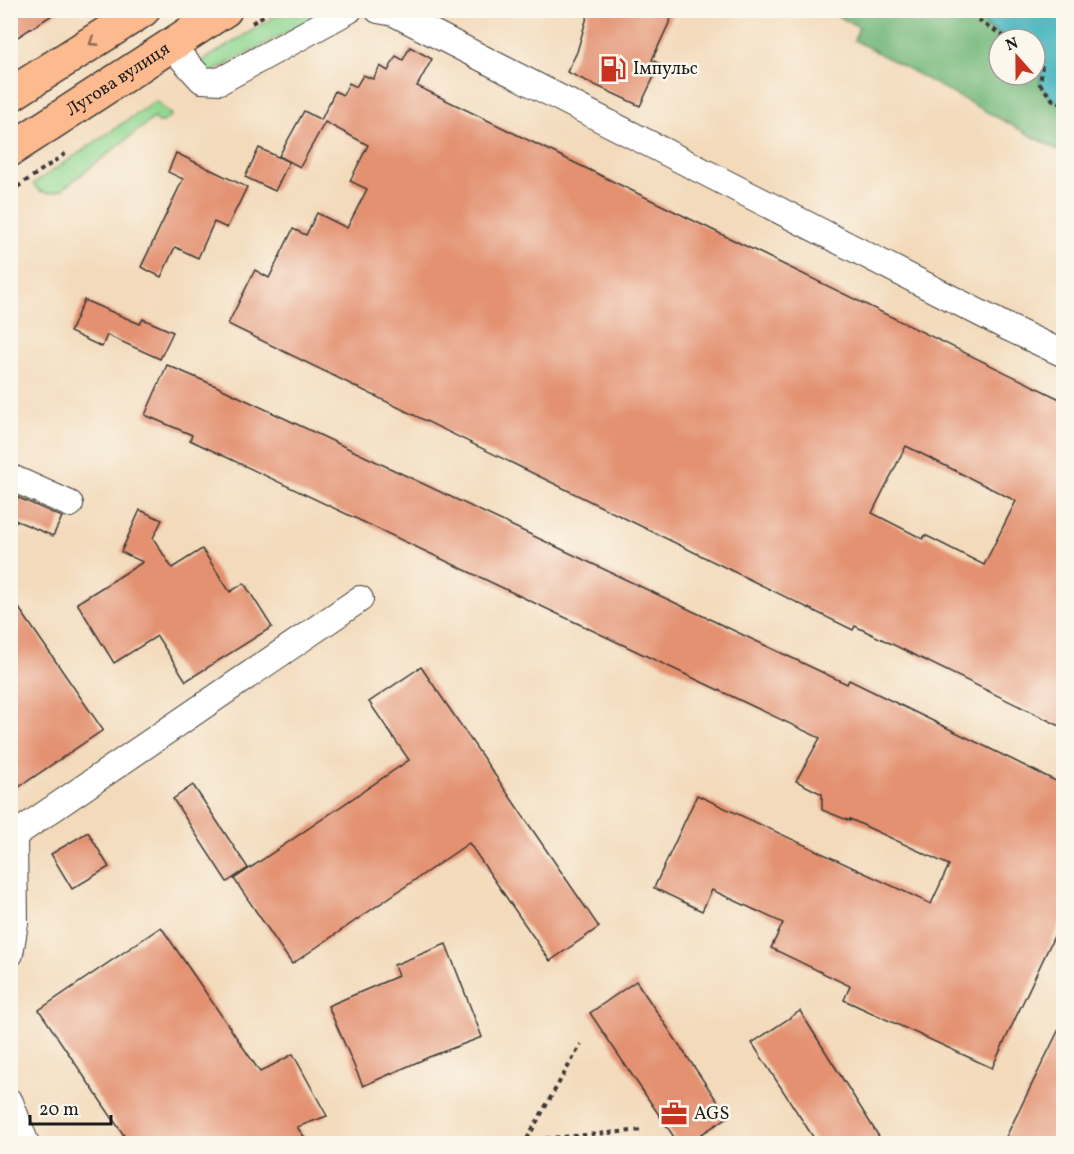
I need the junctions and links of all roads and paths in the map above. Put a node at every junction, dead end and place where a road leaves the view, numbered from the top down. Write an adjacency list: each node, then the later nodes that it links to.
1 (143, 10): 9 (main road, one-way to 9)
2 (225, 10): 7 (main road, Лугова вулиця)
3 (349, 10): 7 (lane)
4 (378, 10): 12 (lane)
5 (963, 10): 6 (path)
6 (989, 27)
7 (170, 45): 11 (main road, Лугова вулиця)
8 (1042, 87): 10 (path)
9 (10, 95)
10 (1064, 105)
11 (10, 150)
12 (1064, 354)
13 (10, 477): 14 (lane)
14 (70, 504)
15 (360, 599): 16 (lane)
16 (12, 837): 17 (lane)
17 (10, 954)
18 (581, 1044): 21 (path)
19 (10, 1102): 22 (lane)
20 (643, 1130): 21 (path)
21 (527, 1140): 23 (path)
22 (26, 1143)
23 (520, 1143)

